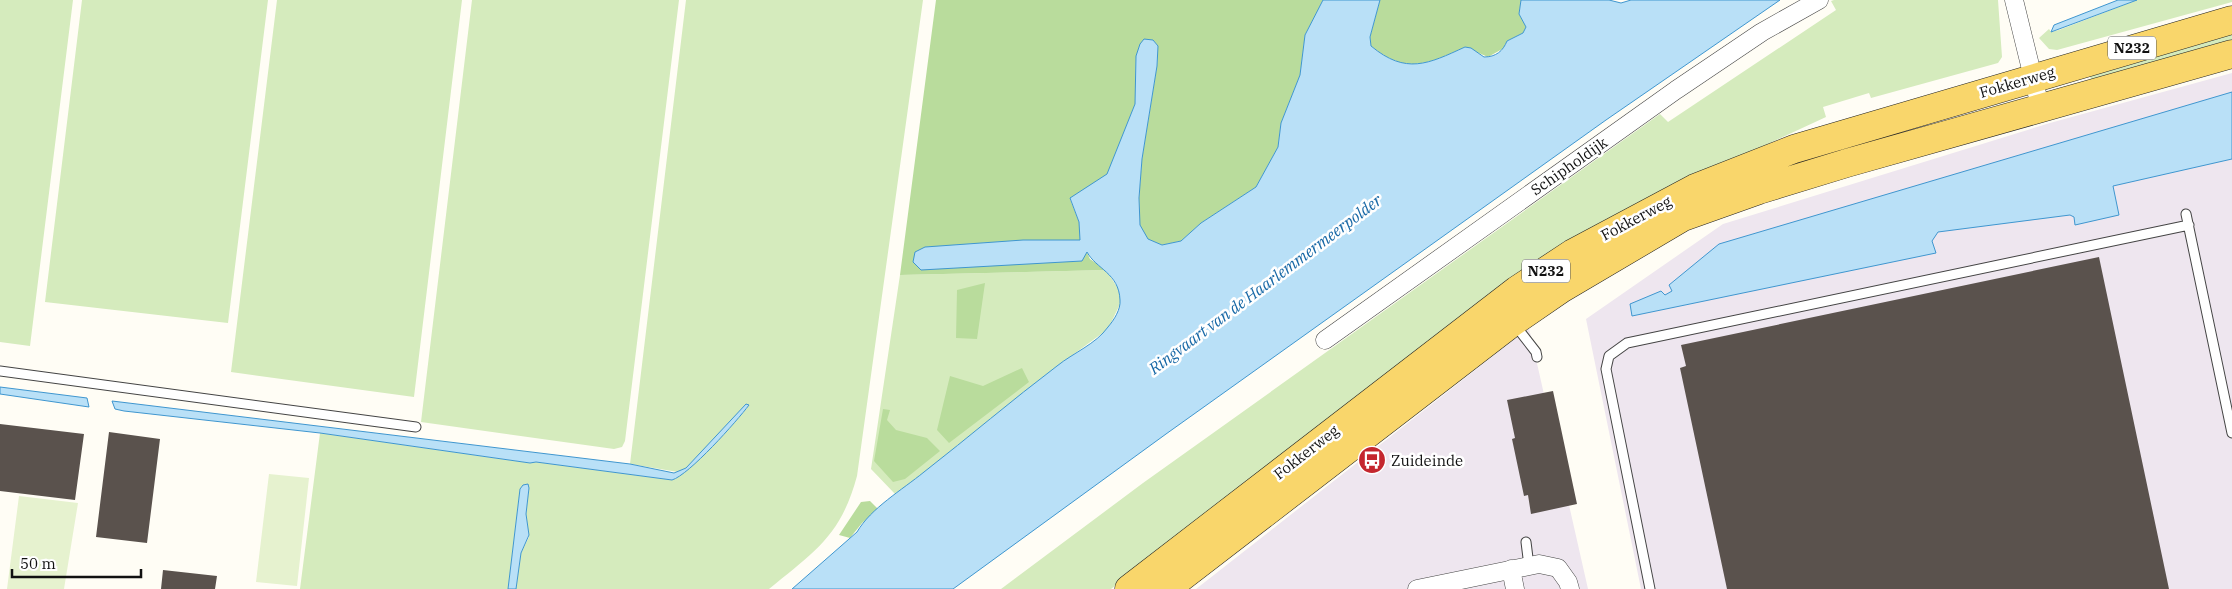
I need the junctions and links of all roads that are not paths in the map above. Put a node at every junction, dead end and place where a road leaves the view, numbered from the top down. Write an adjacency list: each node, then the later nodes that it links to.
1 (1819, 0): 10 (street, Schipholdijk)
2 (2014, 0): 5 (street)
3 (2232, 20): 5 (main road, Fokkerweg / N232)
4 (2232, 54): 6 (main road, Fokkerweg / N232)
5 (2031, 78): 6 (street); 19 (main road, Fokkerweg / N232)
6 (2041, 110): 9 (main road, Fokkerweg / N232)
7 (2186, 214): 8 (lane)
8 (2188, 225): 14 (lane); 23 (lane)
9 (1514, 322): 11 (lane); 20 (main road, Fokkerweg / N232)
10 (1325, 340)
11 (1537, 357)
12 (0, 371): 13 (lane)
13 (416, 427)
14 (2232, 433)
15 (1526, 542): 16 (lane)
16 (1529, 566): 17 (street); 18 (street)
17 (1510, 569): 21 (street); 22 (street)
18 (1569, 585)
19 (1129, 589)
20 (1166, 589)
21 (1417, 589)
22 (1515, 589)
23 (1650, 589)

